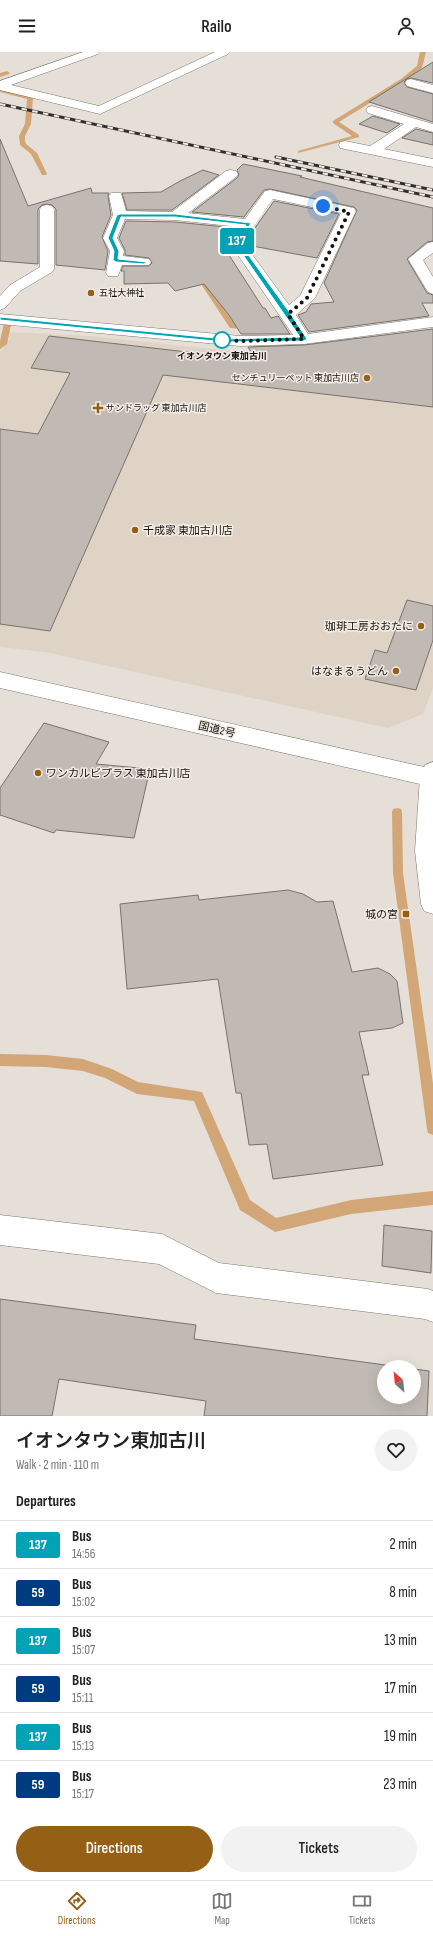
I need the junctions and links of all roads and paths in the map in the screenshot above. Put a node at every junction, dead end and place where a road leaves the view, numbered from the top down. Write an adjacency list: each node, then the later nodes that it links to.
1 (94, 52): 5 (main road)
2 (198, 52): 3 (main road)
3 (219, 54): 5 (main road)
4 (411, 83): 6 (main road)
5 (0, 86)
6 (433, 89)
7 (372, 110): 8 (main road)
8 (415, 122): 9 (main road); 11 (main road)
9 (433, 128)
10 (345, 145): 11 (main road)
11 (372, 151): 12 (main road)
12 (433, 163)
13 (231, 174): 14 (main road)
14 (215, 188): 15 (main road); 19 (main road)
15 (234, 191)
16 (116, 196): 18 (main road)
17 (47, 209): 24 (main road)
18 (120, 215): 19 (main road); 22 (main road)
19 (175, 216): 20 (main road)
20 (249, 224): 25 (main road); 25 (main road)
21 (432, 247): 23 (main road)
22 (144, 262)
23 (433, 289)
24 (0, 305)
25 (288, 314): 28 (main road)
26 (0, 319): 28 (main road)
27 (433, 322): 28 (main road)
28 (304, 339)
29 (0, 680): 30 (main road, 国道2号)
30 (432, 775): 31 (main road)
31 (433, 904)
32 (0, 1230): 33 (main road)
33 (433, 1307)

